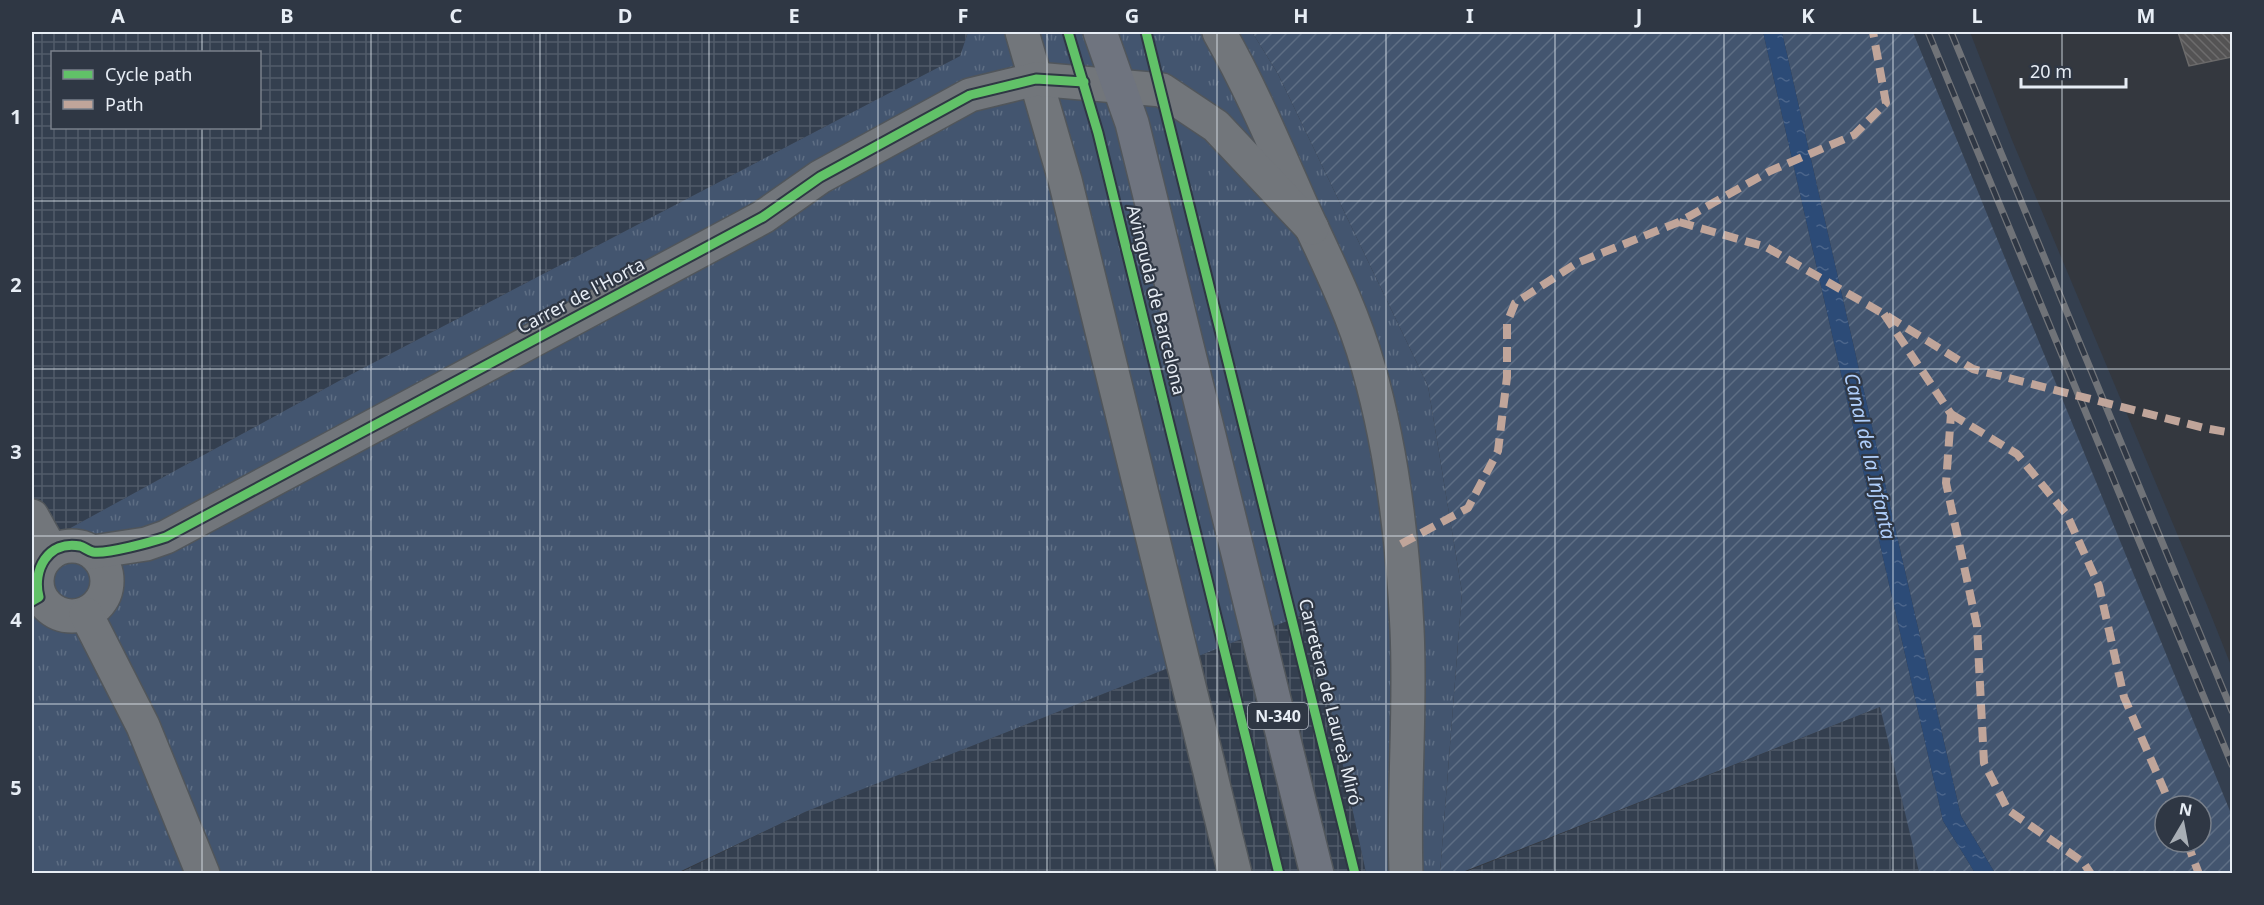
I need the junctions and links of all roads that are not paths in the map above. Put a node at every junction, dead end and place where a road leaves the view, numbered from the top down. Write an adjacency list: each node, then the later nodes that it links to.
1 (1022, 32): 4 (street)
2 (1100, 32): 5 (main road, Avinguda de Barcelona / N-340)
3 (1219, 32): 6 (street)
4 (1036, 79): 5 (street, Carrer de l'Horta); 9 (street, Carrer de l'Horta); 13 (street)
5 (1119, 86): 6 (street); 14 (main road, Avinguda de Barcelona / N-340)
6 (1312, 228): 15 (street)
7 (32, 516): 8 (street)
8 (52, 552): 9 (street); 10 (street)
9 (93, 552): 11 (street)
10 (35, 599): 11 (street)
11 (86, 614): 12 (street)
12 (203, 873)
13 (1234, 873)
14 (1317, 873)
15 (1406, 873)

